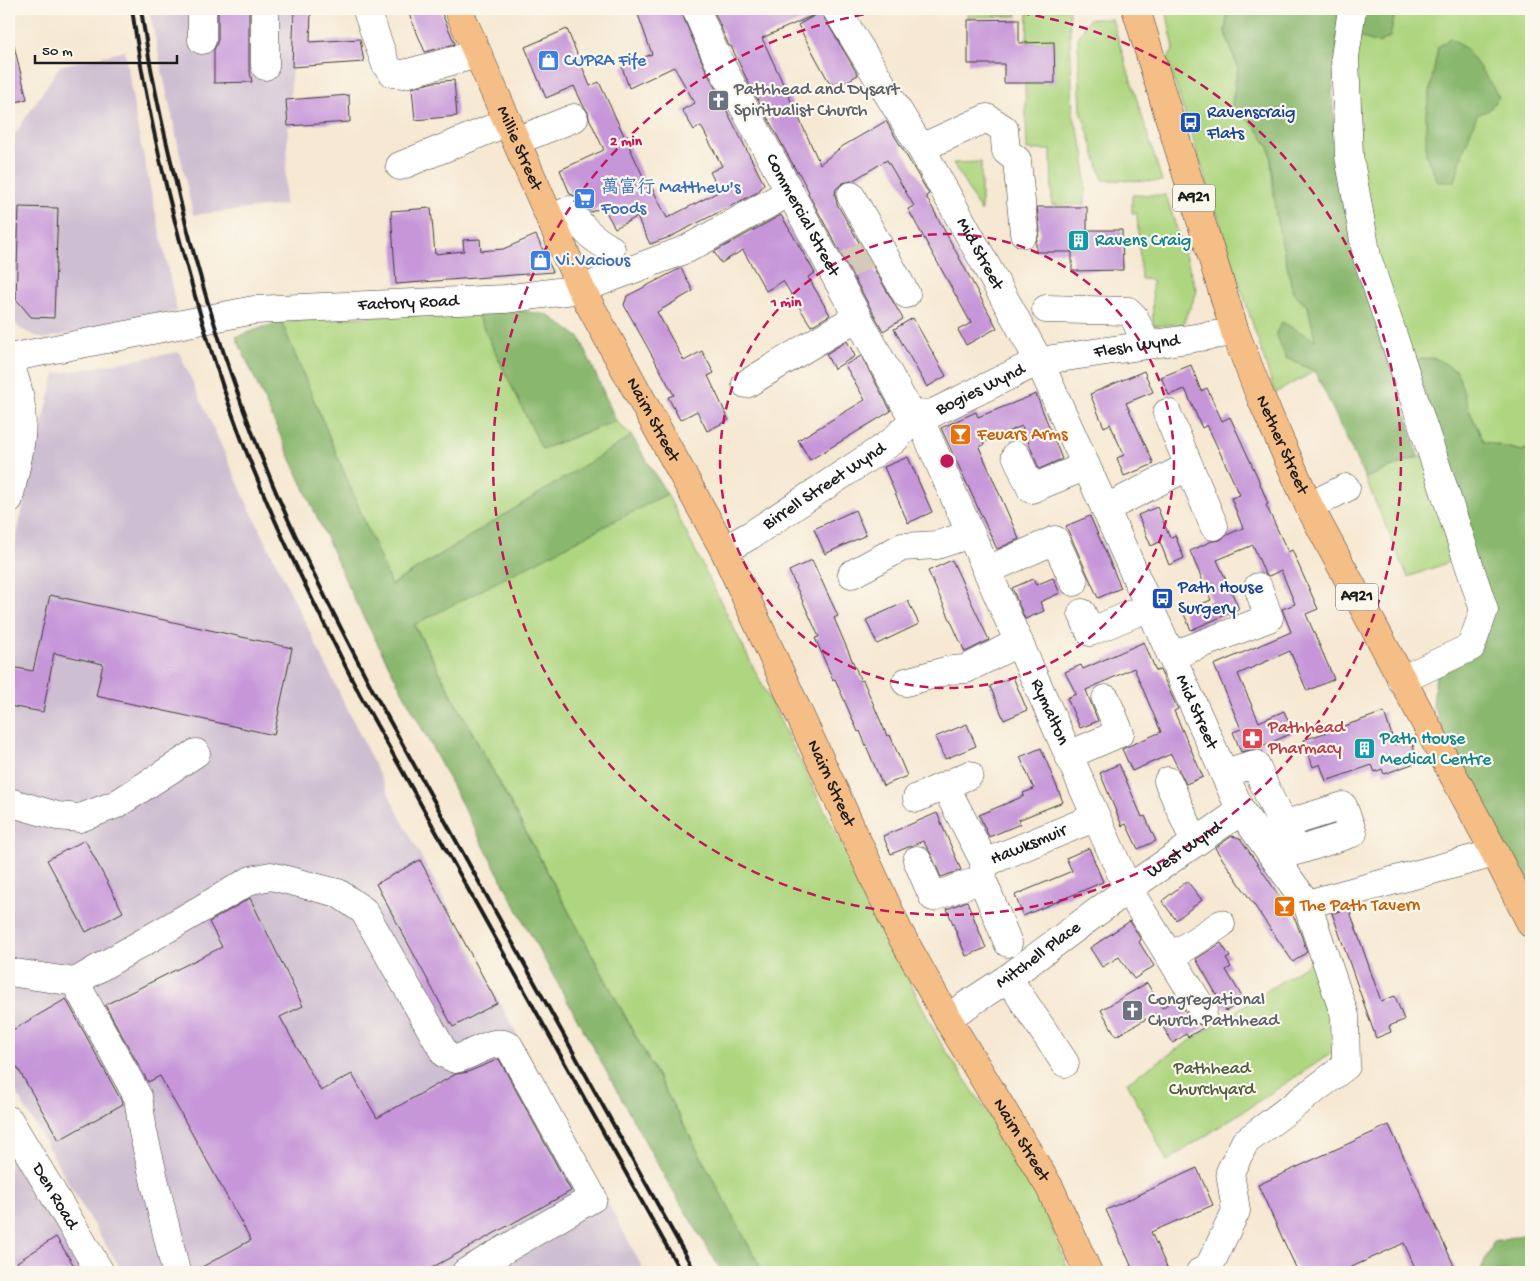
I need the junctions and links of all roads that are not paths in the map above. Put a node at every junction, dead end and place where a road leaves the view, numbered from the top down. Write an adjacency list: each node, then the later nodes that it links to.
1 (202, 9): 9 (street)
2 (265, 9): 11 (street)
3 (458, 9): 10 (main road, Millie Street)
4 (696, 9): 16 (street, Commercial Street)
5 (836, 9): 14 (street, Mid Street)
6 (1136, 9): 26 (main road, Nether Street / A921)
7 (1352, 9): 52 (street)
8 (368, 14): 10 (street)
9 (202, 40)
10 (478, 54): 13 (main road, Millie Street)
11 (265, 66)
12 (574, 118): 13 (street)
13 (512, 131): 15 (street); 18 (main road, Millie Street)
14 (921, 148): 19 (street); 29 (street, Mid Street)
15 (400, 166)
16 (790, 192): 21 (street, Commercial Street); 22 (street, Factory Road)
17 (851, 196): 21 (street)
18 (550, 219): 20 (street); 22 (main road, Millie Street)
19 (1024, 233)
20 (611, 249)
21 (857, 260): 23 (street); 25 (street, Commercial Street)
22 (581, 289): 28 (street, Factory Road); 43 (main road, Nairn Street)
23 (906, 294)
24 (1046, 309): 27 (street)
25 (857, 317): 31 (street); 33 (street, Commercial Street)
26 (1235, 332): 27 (street, Flesh Wynd); 39 (main road, Nether Street / A921)
27 (1147, 345): 29 (street, Flesh Wynd)
28 (9, 358)
29 (1039, 360): 33 (street, Bogies Wynd); 35 (street, Mid Street)
30 (9, 361): 38 (street)
31 (746, 384)
32 (1167, 413): 36 (street)
33 (918, 415): 42 (street, Rymalton); 43 (street, Birrell Street Wynd)
34 (1016, 455): 35 (street)
35 (1086, 466): 40 (street, Mid Street)
36 (1189, 466): 40 (street); 41 (street)
37 (1346, 488): 39 (street)
38 (9, 499)
39 (1309, 506): 52 (main road, Nether Street / A921)
40 (1106, 509): 48 (street, Mid Street)
41 (1214, 526)
42 (971, 534): 44 (street, Rymalton); 45 (street)
43 (724, 550): 78 (main road, Nairn Street)
44 (988, 570): 46 (street); 50 (street, Rymalton)
45 (852, 574)
46 (1074, 582)
47 (1258, 586): 51 (street)
48 (1149, 606): 49 (street); 51 (street, Mid Street)
49 (1082, 613)
50 (1019, 642): 53 (street); 56 (street, Rymalton)
51 (1171, 656): 57 (street, Mid Street)
52 (1402, 680): 65 (main road, Nether Street / A921)
53 (906, 682)
54 (1106, 699): 56 (street)
55 (196, 753): 60 (street)
56 (1069, 755): 62 (street, Rymalton)
57 (1224, 773): 61 (street, Mid Street); 63 (street)
58 (1168, 780): 64 (street)
59 (917, 798): 67 (street, Hawksmuir)
60 (9, 802)
61 (1241, 811): 64 (street, West Wynd); 69 (street, Mid Street)
62 (1096, 817): 67 (street, Hawksmuir); 68 (street, Rymalton)
63 (1282, 825)
64 (1195, 843): 68 (street, West Wynd)
65 (1495, 853): 69 (street); 71 (main road, A921)
66 (917, 860): 67 (street)
67 (983, 871): 72 (street)
68 (1128, 889): 73 (street, Rymalton); 75 (street, Mitchell Place)
69 (1307, 904): 81 (street, Mid Street)
70 (1221, 924): 73 (street)
71 (1531, 924)
72 (1008, 943)
73 (1170, 957): 77 (street, Rymalton)
74 (9, 972): 76 (street)
75 (1008, 978): 78 (street, Mitchell Place); 79 (street)
76 (75, 982): 83 (street); 84 (street)
77 (1203, 1010)
78 (948, 1018): 85 (main road, Nairn Street)
79 (1065, 1063)
80 (9, 1120): 82 (street, Den Road)
81 (1207, 1271)
82 (100, 1272)
83 (176, 1272)
84 (466, 1272)
85 (1088, 1272)

